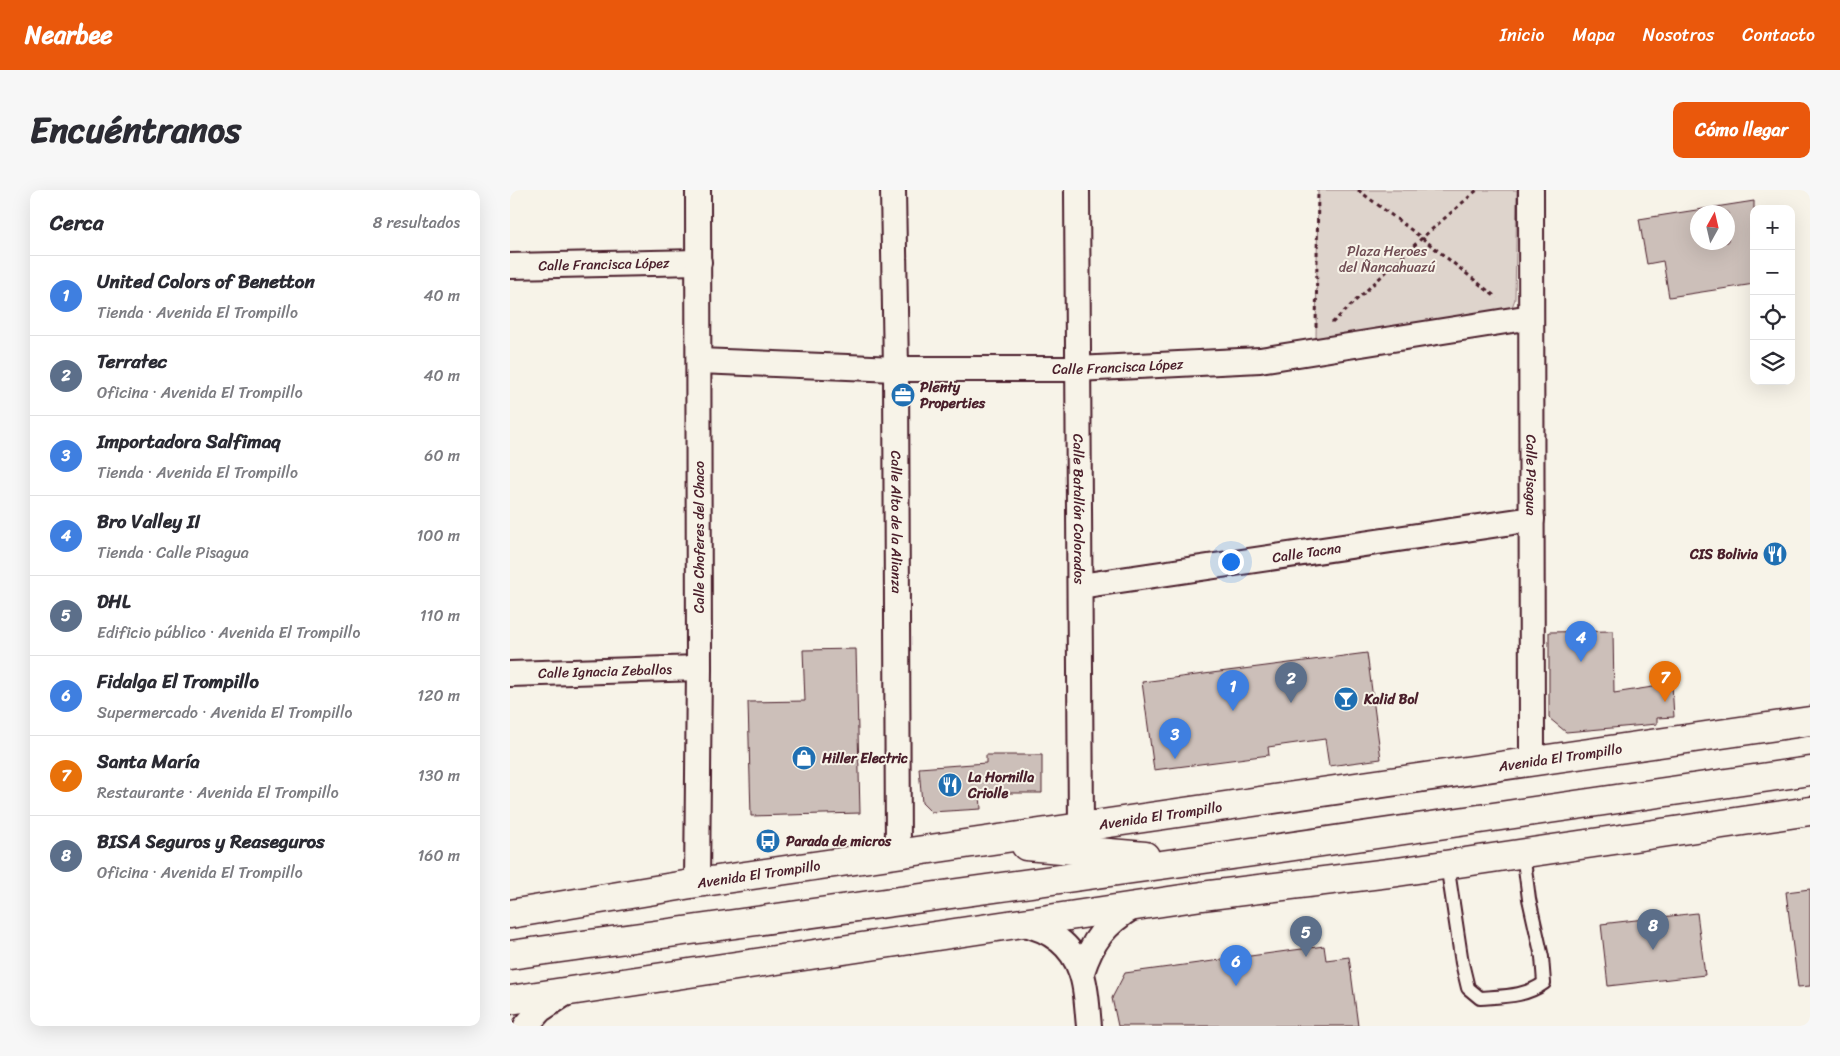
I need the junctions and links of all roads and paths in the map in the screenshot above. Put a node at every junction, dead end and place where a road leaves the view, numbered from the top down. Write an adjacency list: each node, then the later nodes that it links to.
1 (698, 190): 9 (street, Calle Choferes del Chaco)
2 (893, 190): 15 (street, Calle Alto de la Alianza)
3 (1077, 190): 16 (street, Calle Batallón Colorados)
4 (1318, 190): 13 (path)
5 (1358, 190): 8 (path)
6 (1477, 190): 8 (path)
7 (1531, 190): 12 (street, Calle Pisagua)
8 (1422, 238): 11 (path); 13 (path)
9 (699, 262): 10 (street, Calle Francisca López); 14 (street, Calle Choferes del Chaco)
10 (510, 266)
11 (1504, 304)
12 (1531, 317): 13 (street, Calle Francisca López); 17 (street, Calle Pisagua)
13 (1317, 345): 16 (street, Calle Francisca López)
14 (699, 361): 15 (street, Calle Francisca López); 19 (street, Calle Choferes del Chaco)
15 (896, 369): 16 (street, Calle Francisca López); 28 (street, Calle Alto de la Alianza)
16 (1077, 369): 18 (street, Calle Batallón Colorados)
17 (1532, 518): 18 (street, Calle Tacna); 22 (street, Calle Pisagua)
18 (1080, 586): 25 (street, Calle Batallón Colorados)
19 (699, 668): 20 (street, Calle Ignacia Zeballos); 31 (street, Calle Choferes del Chaco)
20 (510, 674)
21 (1810, 721): 22 (main road, Avenida El Trompillo)
22 (1532, 760): 25 (main road, Avenida El Trompillo)
23 (1810, 771): 29 (main road)
24 (1810, 811): 27 (main road)
25 (1081, 827): 26 (main road, Avenida El Trompillo)
26 (982, 843): 28 (main road, Avenida El Trompillo); 29 (main road)
27 (1523, 853): 30 (main road); 30 (lane)
28 (898, 854): 31 (main road, Avenida El Trompillo)
29 (1197, 860): 35 (main road)
30 (1447, 864): 32 (main road)
31 (697, 883): 33 (main road, Avenida El Trompillo)
32 (1133, 907): 34 (main road); 36 (street)
33 (510, 914)
34 (1021, 923): 36 (street); 37 (main road)
35 (510, 955)
36 (1082, 972): 40 (street)
37 (569, 991): 38 (main road); 39 (street)
38 (510, 1000)
39 (526, 1026)
40 (1089, 1026)

